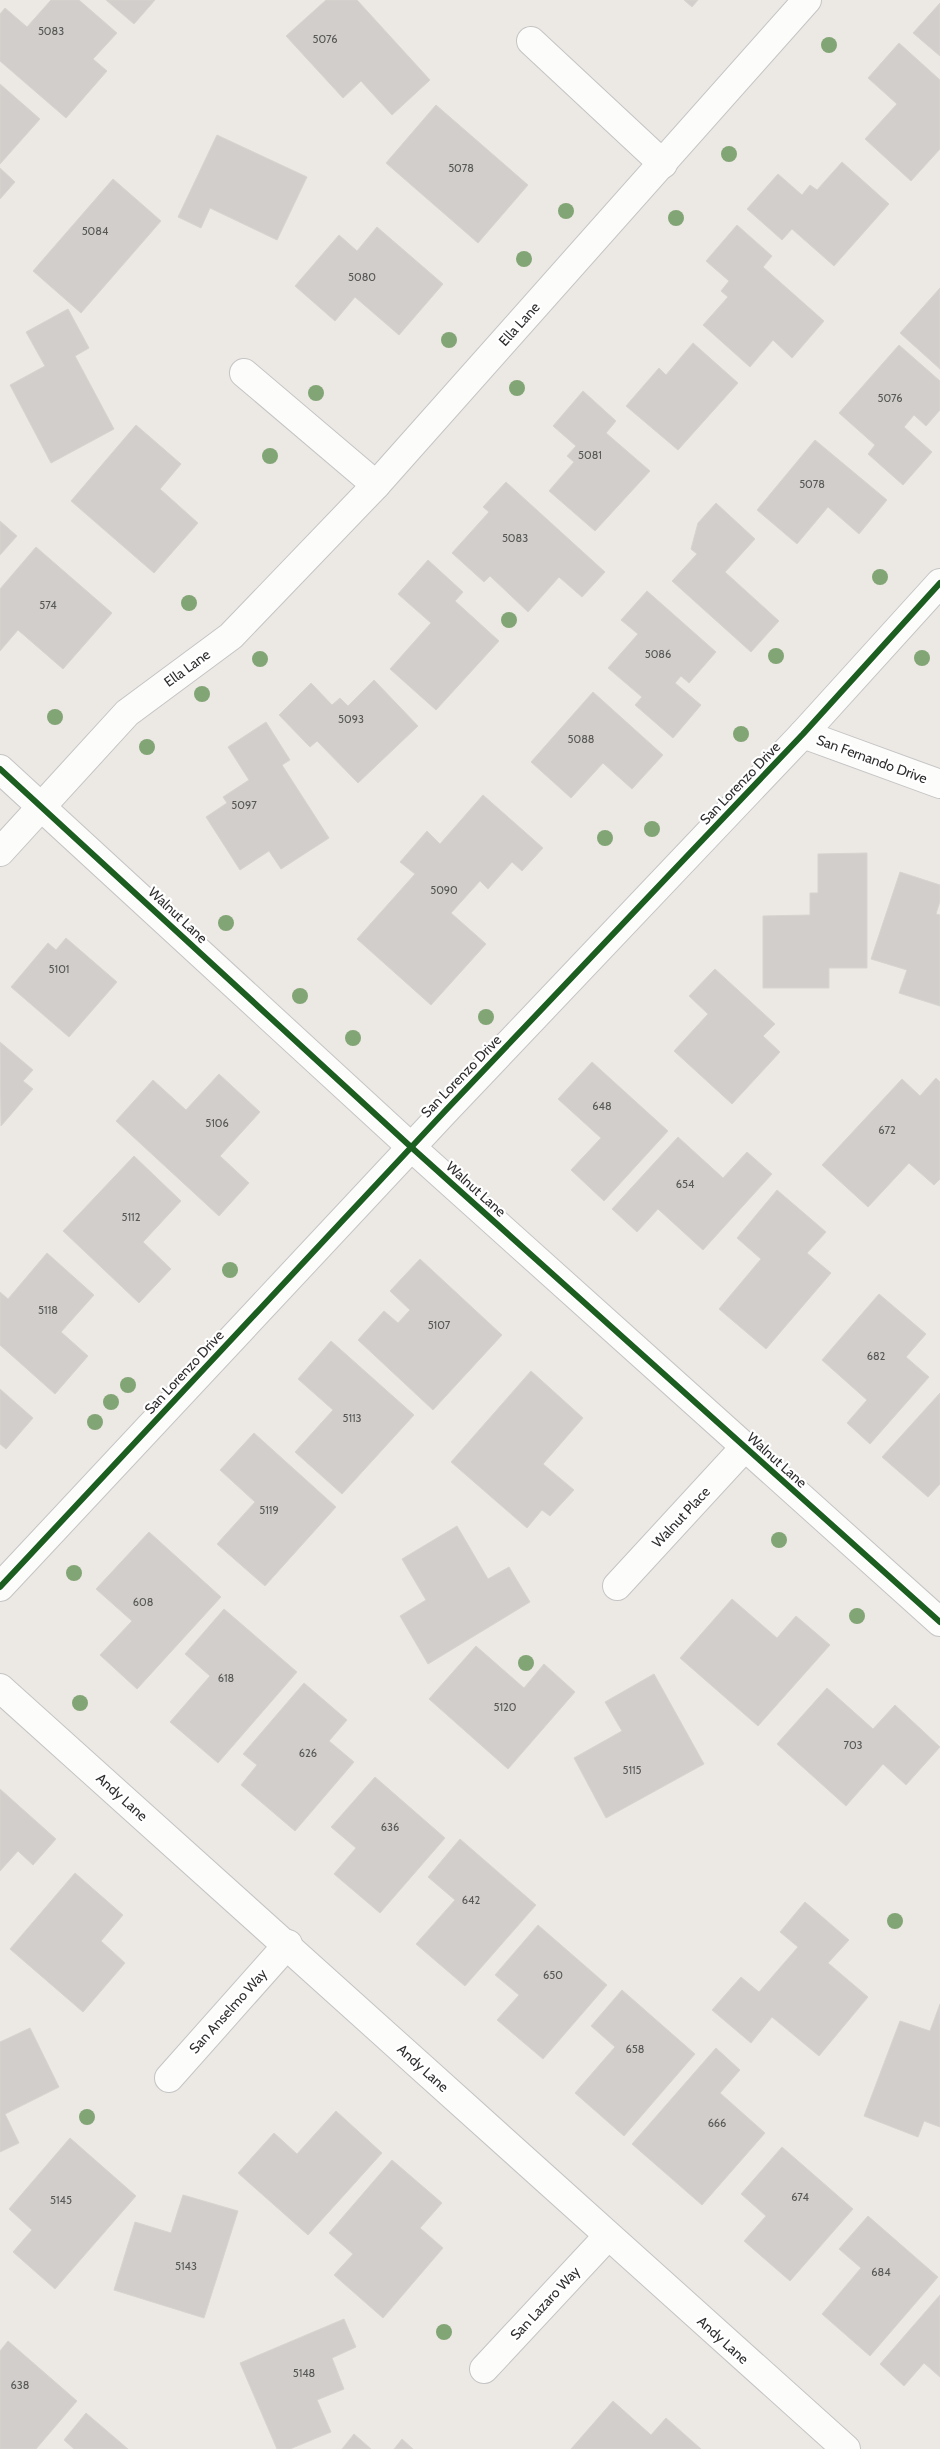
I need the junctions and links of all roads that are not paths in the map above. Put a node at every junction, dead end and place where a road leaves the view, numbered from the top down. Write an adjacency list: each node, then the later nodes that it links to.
1 (807, 0): 3 (street, Ella Lane)
2 (531, 41): 3 (street)
3 (663, 164): 5 (street, Ella Lane)
4 (244, 373): 5 (street)
5 (376, 485): 10 (street, Ella Lane)
6 (940, 583): 7 (street, San Lorenzo Drive)
7 (803, 734): 9 (street, San Fernando Drive); 12 (street, San Lorenzo Drive)
8 (0, 769): 10 (street, Walnut Lane)
9 (940, 784)
10 (42, 807): 11 (street, Ella Lane); 12 (street, Walnut Lane)
11 (0, 852)
12 (411, 1147): 13 (street, Walnut Lane); 15 (street, San Lorenzo Drive)
13 (745, 1448): 14 (street, Walnut Place); 16 (street, Walnut Lane)
14 (618, 1586)
15 (0, 1587)
16 (940, 1622)
17 (0, 1688): 18 (street, Andy Lane)
18 (288, 1944): 19 (street, San Anselmo Way); 20 (street, Andy Lane)
19 (169, 2078)
20 (608, 2237): 21 (street, San Lazaro Way); 22 (street, Andy Lane)
21 (484, 2369)
22 (846, 2449)

